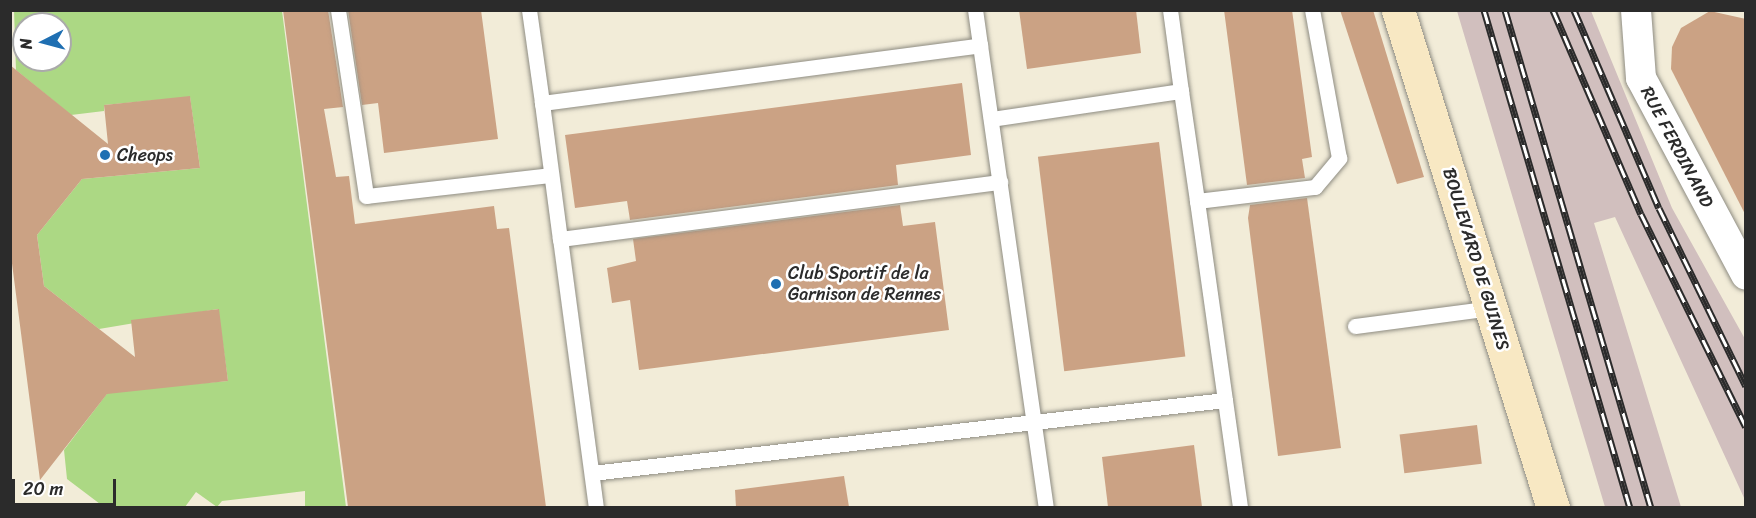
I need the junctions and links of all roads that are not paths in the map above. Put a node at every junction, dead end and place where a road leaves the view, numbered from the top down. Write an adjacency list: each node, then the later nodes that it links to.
1 (338, 10): 12 (lane)
2 (529, 10): 10 (lane)
3 (975, 10): 8 (lane)
4 (1170, 10): 9 (lane)
5 (1312, 10): 14 (lane)
6 (1398, 10): 17 (street, BOULEVARD DE GUINES)
7 (1636, 10): 16 (street, RUE FERDINAND)
8 (980, 45): 10 (lane); 11 (lane)
9 (1181, 91): 11 (lane); 14 (lane)
10 (542, 103): 12 (lane)
11 (991, 119): 13 (lane)
12 (552, 176): 15 (lane)
13 (1000, 182): 15 (lane); 20 (lane)
14 (1197, 201): 19 (lane)
15 (560, 239): 21 (lane)
16 (1746, 275)
17 (1491, 308): 18 (lane); 25 (street, BOULEVARD DE GUINES)
18 (1355, 326)
19 (1225, 400): 20 (lane); 24 (lane)
20 (1034, 424): 21 (lane); 23 (lane)
21 (592, 473): 22 (lane)
22 (596, 507)
23 (1046, 507)
24 (1240, 507)
25 (1552, 507)

